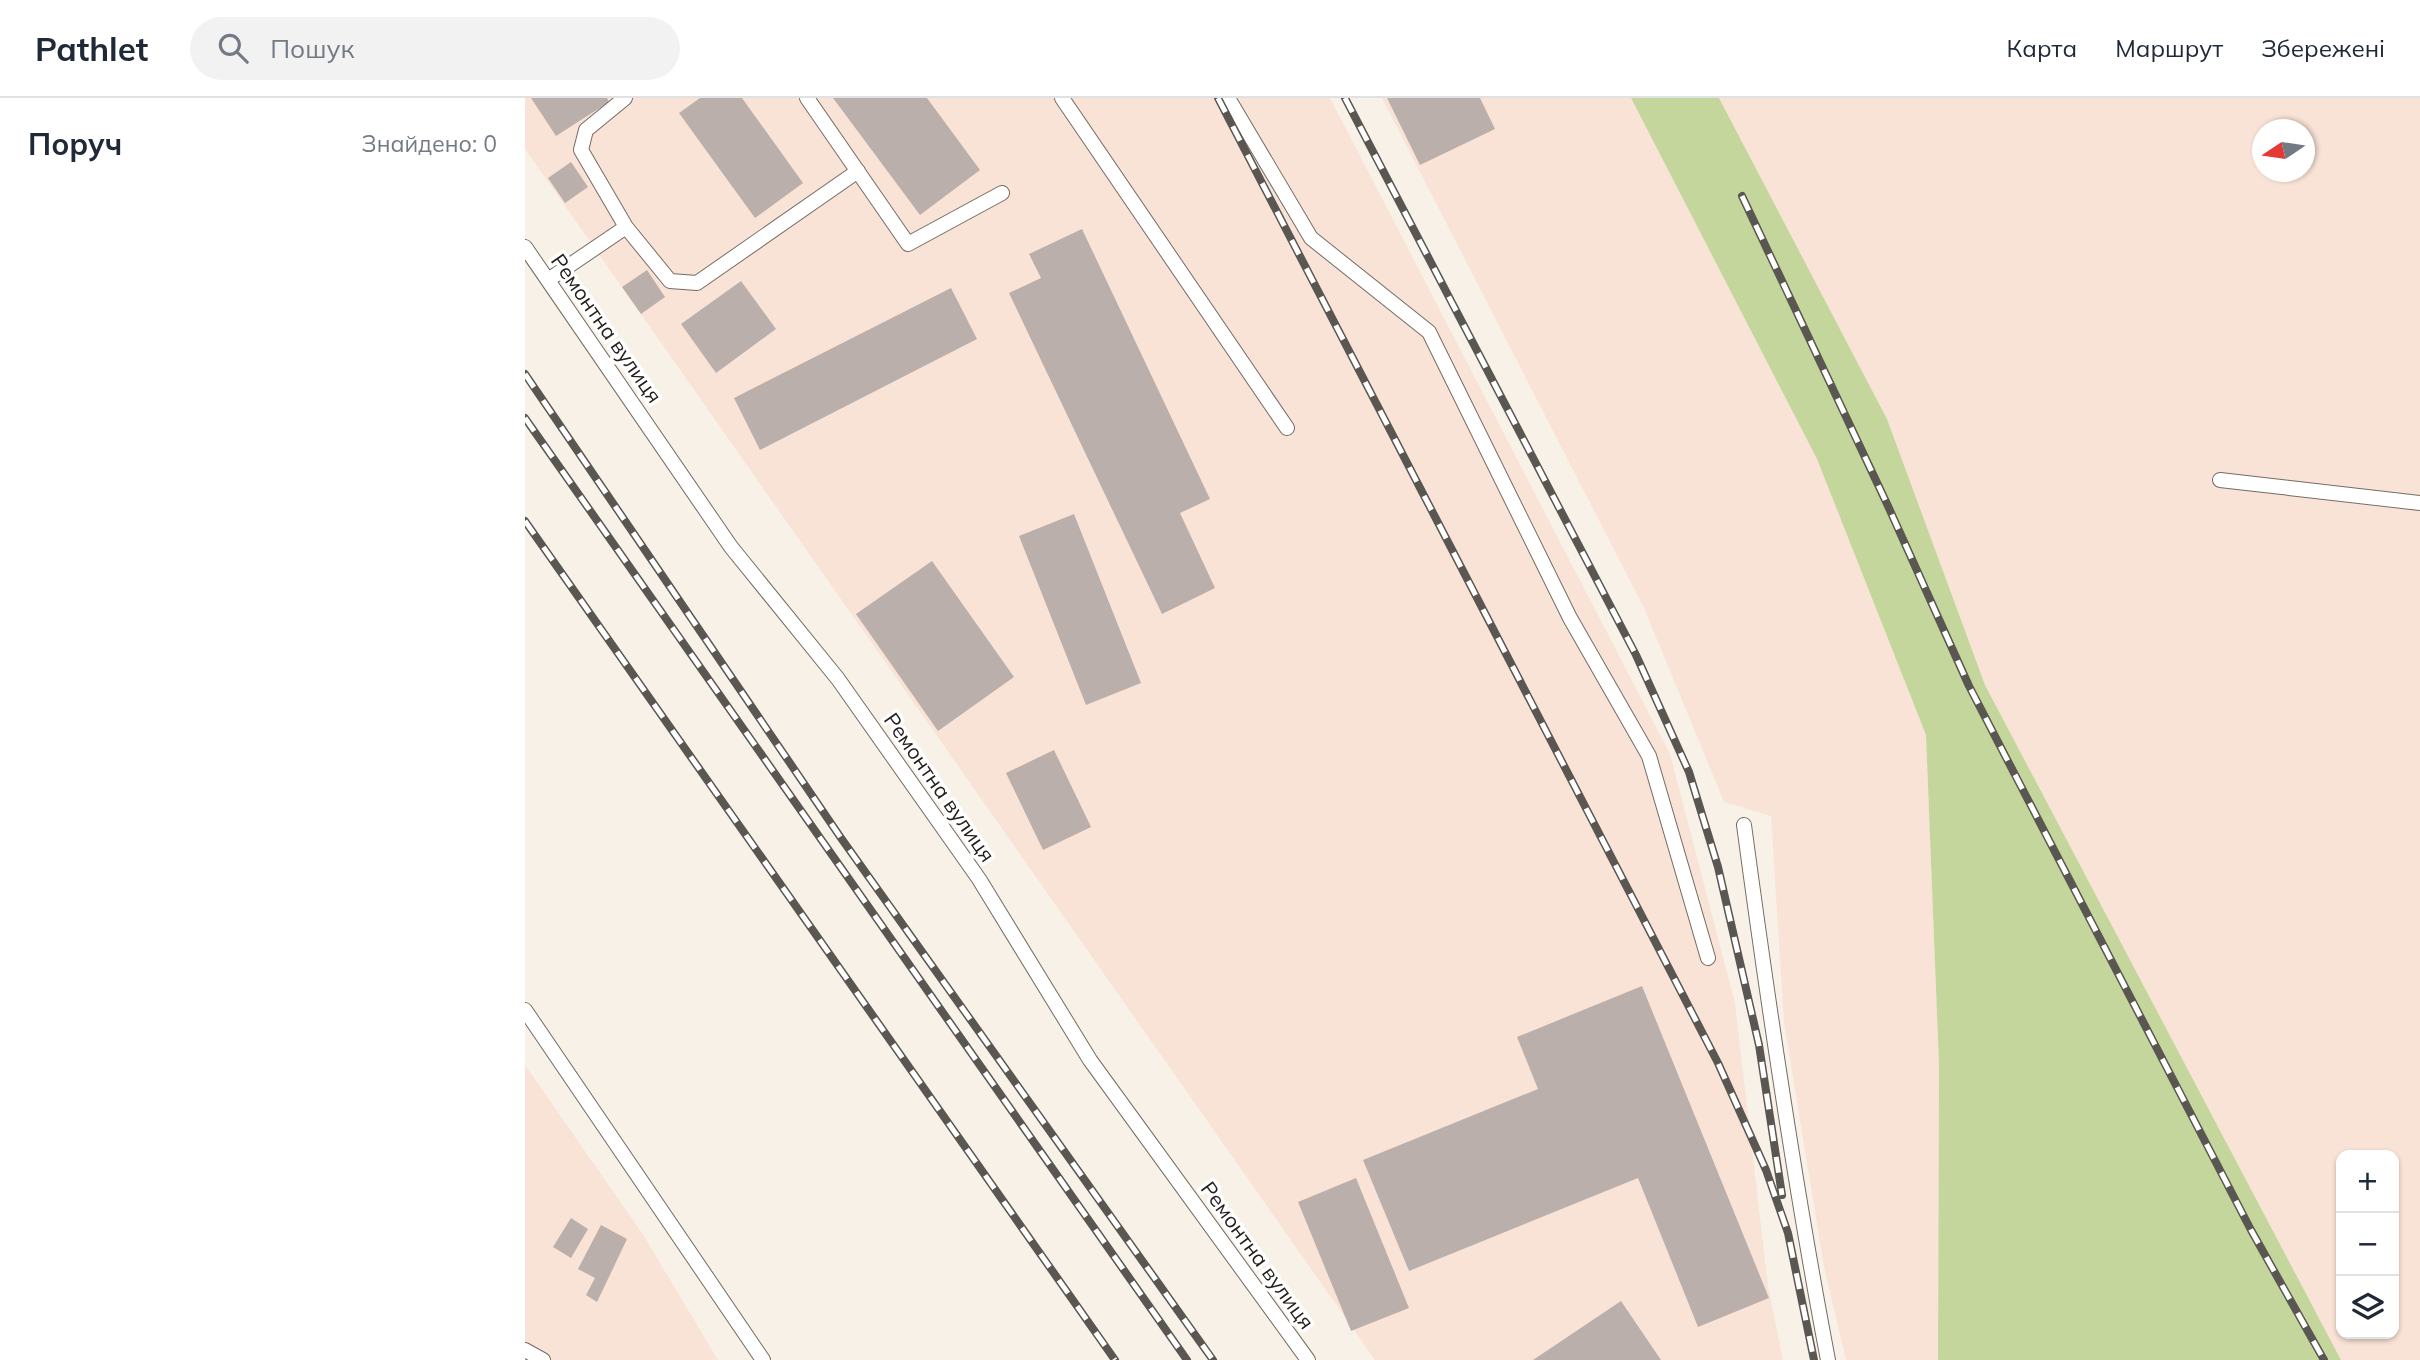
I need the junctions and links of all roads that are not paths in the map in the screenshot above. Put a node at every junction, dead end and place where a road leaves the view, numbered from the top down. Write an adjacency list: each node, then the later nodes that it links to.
1 (625, 98): 7 (lane)
2 (807, 98): 5 (lane)
3 (1062, 98): 10 (lane)
4 (1229, 98): 14 (lane)
5 (858, 171): 6 (lane); 7 (lane)
6 (1002, 192)
7 (626, 227): 9 (lane)
8 (525, 247): 9 (lane, Ремонтна вулиця)
9 (548, 280): 19 (lane, Ремонтна вулиця)
10 (1287, 428)
11 (2220, 480): 12 (lane)
12 (2420, 503)
13 (1744, 825): 20 (lane)
14 (1708, 958)
15 (525, 1010): 18 (lane)
16 (525, 1350): 17 (lane)
17 (543, 1360)
18 (763, 1360)
19 (1308, 1360)
20 (1828, 1360)

